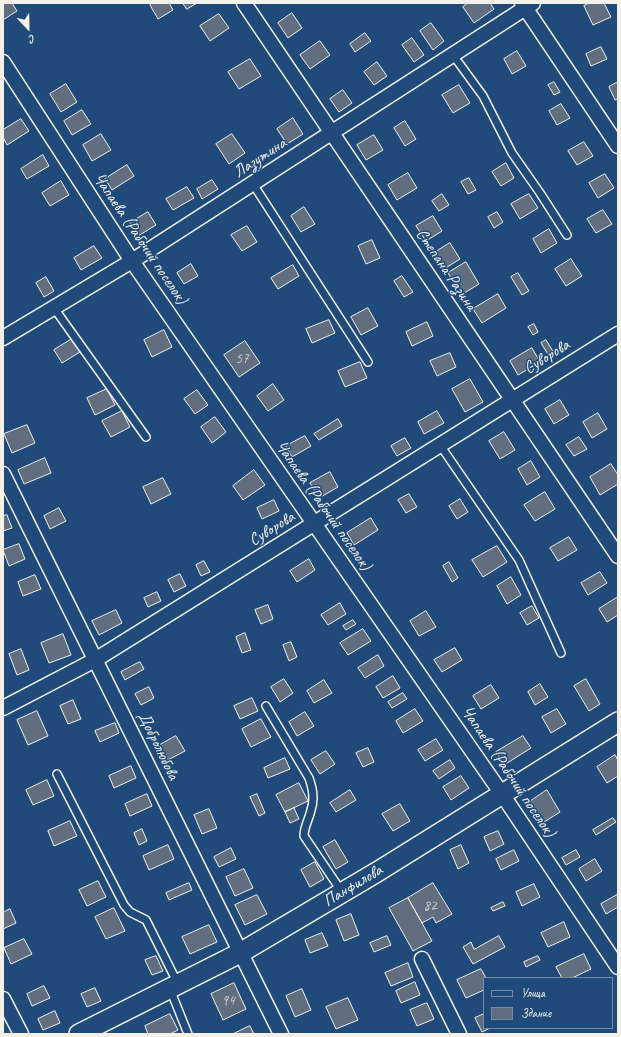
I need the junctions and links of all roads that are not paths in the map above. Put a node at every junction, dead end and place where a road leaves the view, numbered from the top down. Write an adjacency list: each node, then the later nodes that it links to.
1 (244, 3): 5 (street, Степана Разина)
2 (527, 5): 3 (street, Лазутина); 6 (street)
3 (453, 55): 5 (street, Лазутина); 8 (lane)
4 (3, 62): 9 (street, Чапаева (Рабочий поселок))
5 (332, 133): 7 (street, Лазутина); 14 (street, Степана Разина)
6 (618, 146)
7 (253, 184): 9 (street, Лазутина); 13 (lane)
8 (567, 235)
9 (132, 261): 10 (street, Лазутина); 19 (street, Чапаева (Рабочий поселок))
10 (54, 308): 12 (street, Лазутина); 15 (lane)
11 (618, 334): 14 (street, Суворова)
12 (3, 338)
13 (368, 362)
14 (512, 400): 16 (street, Суворова); 20 (street, Степана Разина)
15 (146, 436)
16 (440, 445): 19 (street, Суворова); 21 (lane)
17 (3, 474): 18 (street, Добролюбова)
18 (6, 490): 22 (street, Добролюбова)
19 (314, 524): 22 (street, Суворова); 27 (street, Чапаева (Рабочий поселок))
20 (618, 556)
21 (561, 653)
22 (95, 660): 24 (street, Суворова); 29 (street, Добролюбова)
23 (266, 706): 28 (lane)
24 (3, 708)
25 (618, 722): 27 (street, Панфилова)
26 (57, 774): 32 (lane)
27 (502, 794): 28 (street, Панфилова); 31 (street, Чапаева (Рабочий поселок))
28 (342, 893): 29 (street, Панфилова)
29 (240, 953): 32 (street, Панфилова); 37 (street, Добролюбова)
30 (422, 959): 38 (street)
31 (618, 967)
32 (174, 987): 35 (street, Панфилова); 36 (lane)
33 (3, 998): 34 (street)
34 (21, 1034)
35 (79, 1034)
36 (188, 1034)
37 (281, 1034)
38 (460, 1034)

